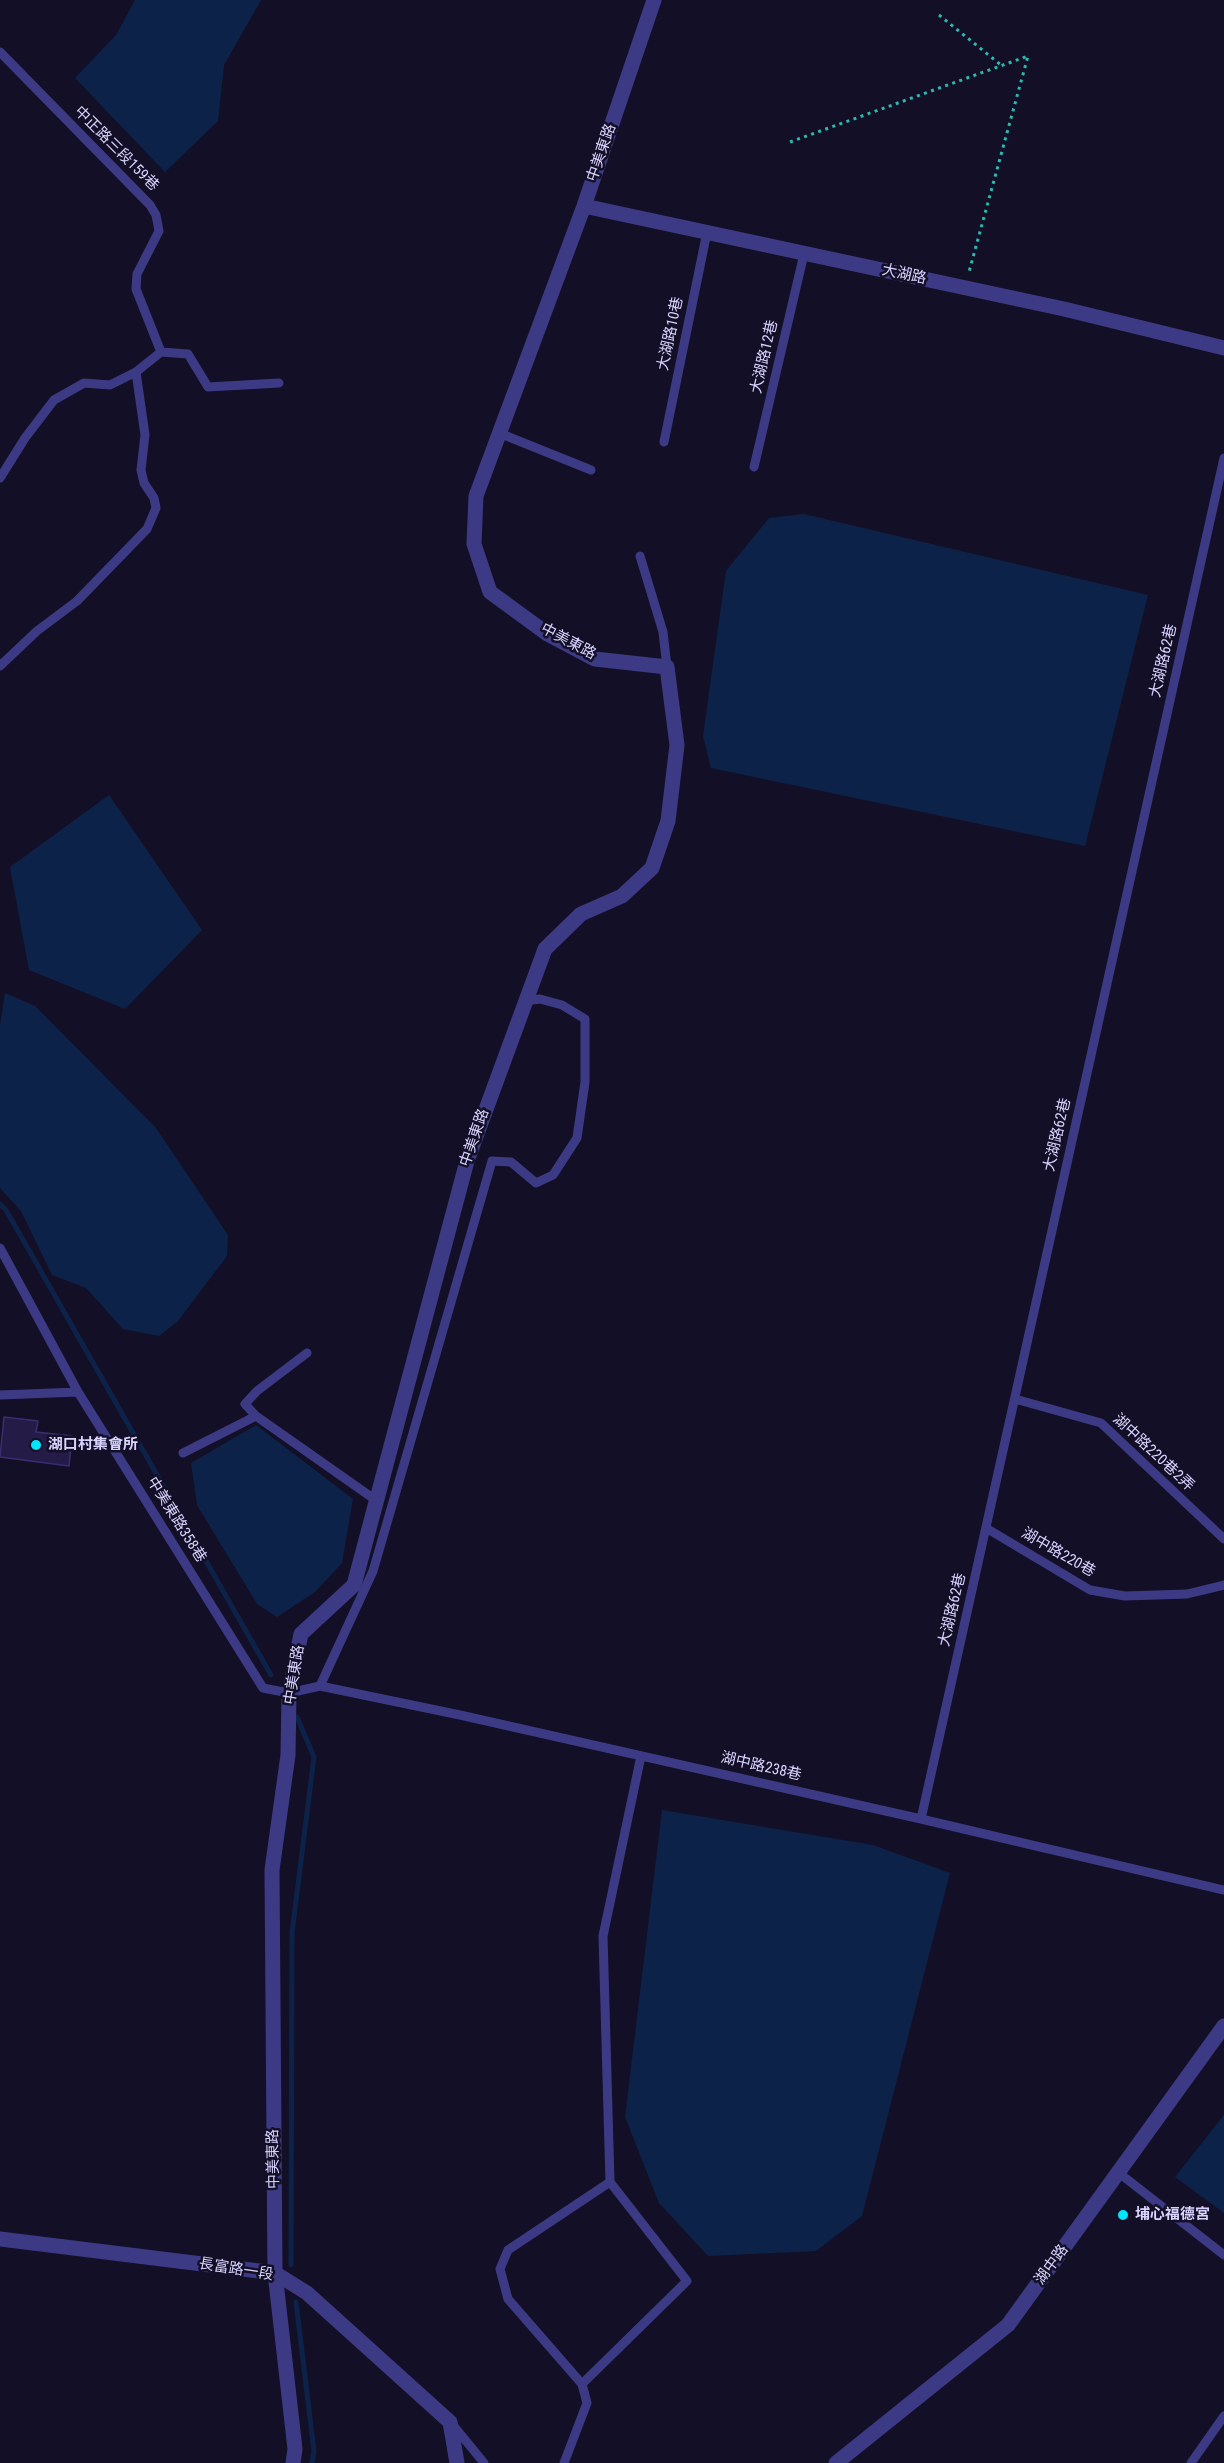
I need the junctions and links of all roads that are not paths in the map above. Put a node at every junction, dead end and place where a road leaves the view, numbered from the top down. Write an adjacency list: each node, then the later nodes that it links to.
1 (650, 2): 3 (street, 中美東路)
2 (0, 52): 7 (lane, 中正路三段159巷)
3 (584, 206): 4 (street, 大湖路); 10 (street, 中美東路)
4 (707, 232): 5 (street, 大湖路); 11 (lane, 大湖路10巷)
5 (804, 254): 6 (street, 大湖路); 13 (lane, 大湖路12巷)
6 (1224, 348)
7 (161, 352): 8 (lane); 9 (lane)
8 (136, 372): 15 (lane); 17 (lane)
9 (279, 383)
10 (499, 433): 14 (lane); 18 (street, 中美東路)
11 (664, 442)
12 (1224, 458): 24 (lane, 大湖路62巷)
13 (754, 467)
14 (591, 470)
15 (0, 478)
16 (640, 556): 18 (lane)
17 (0, 666)
18 (667, 667): 19 (street, 中美東路)
19 (524, 1001): 27 (street, 中美東路); 31 (lane)
20 (0, 1248): 22 (lane, 中美東路358巷)
21 (307, 1353): 25 (lane)
22 (78, 1392): 23 (lane); 32 (lane, 中美東路358巷)
23 (0, 1395)
24 (1015, 1399): 28 (lane, 大湖路62巷); 29 (lane, 湖中路220巷2弄)
25 (256, 1416): 26 (lane); 27 (lane)
26 (183, 1453)
27 (377, 1501): 32 (street, 中美東路)
28 (986, 1528): 30 (lane, 湖中路220巷); 34 (lane, 大湖路62巷)
29 (1224, 1539)
30 (1224, 1585)
31 (320, 1686): 32 (lane, 湖中路238巷); 33 (lane, 湖中路238巷)
32 (289, 1693): 41 (street, 中美東路)
33 (641, 1756): 34 (lane, 湖中路238巷); 38 (lane)
34 (921, 1819): 35 (lane, 湖中路238巷)
35 (1224, 1890)
36 (1224, 2026): 37 (street, 湖中路)
37 (1119, 2173): 40 (lane); 49 (street, 湖中路)
38 (610, 2182): 42 (lane); 42 (lane)
39 (0, 2239): 41 (street, 長富路一段)
40 (1224, 2255)
41 (275, 2273): 44 (street, 長富路一段); 45 (street, 中美東路)
42 (582, 2384): 48 (lane)
43 (1224, 2416): 50 (lane)
44 (450, 2422): 46 (street); 47 (lane)
45 (293, 2463)
46 (458, 2463)
47 (484, 2463)
48 (564, 2463)
49 (836, 2463)
50 (1191, 2463)

